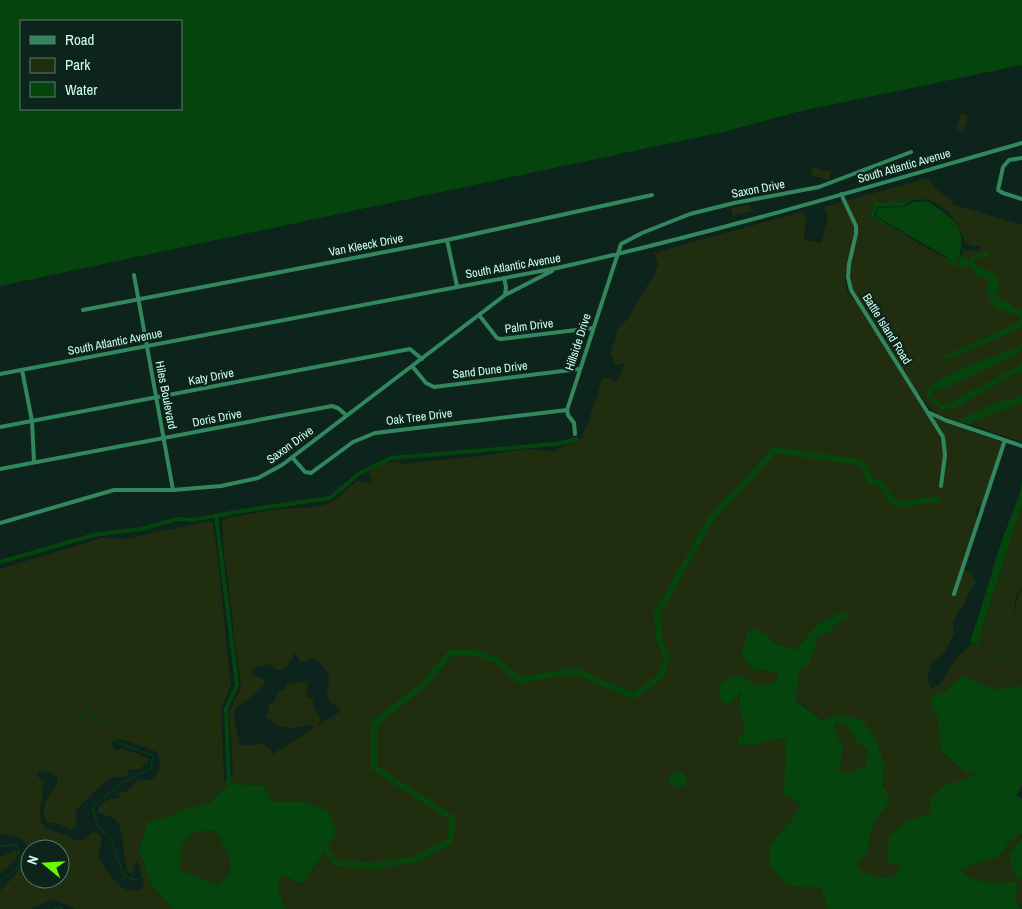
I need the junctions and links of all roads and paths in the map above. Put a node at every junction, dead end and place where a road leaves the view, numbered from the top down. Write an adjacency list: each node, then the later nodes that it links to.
1 (1022, 143): 4 (street, South Atlantic Avenue)
2 (911, 152): 8 (street, Saxon Drive)
3 (1022, 158): 6 (street)
4 (840, 194): 8 (street, South Atlantic Avenue); 26 (street, Battle Island Road)
5 (652, 195): 7 (street, Van Kleeck Drive)
6 (1022, 199)
7 (447, 240): 12 (street); 14 (street, Van Kleeck Drive)
8 (616, 255): 9 (street, South Atlantic Avenue); 17 (street, Hillside Drive)
9 (557, 268): 11 (street, South Atlantic Avenue); 13 (street, Saxon Drive)
10 (134, 275): 14 (street, Hiles Boulevard)
11 (504, 278): 12 (street, South Atlantic Avenue); 13 (street)
12 (457, 286): 18 (street, South Atlantic Avenue)
13 (505, 295): 16 (street, Saxon Drive)
14 (138, 298): 15 (street, Van Kleeck Drive); 18 (street, Hiles Boulevard)
15 (82, 310)
16 (479, 315): 17 (street, Palm Drive); 19 (street, Saxon Drive)
17 (593, 328): 21 (street, Hillside Drive)
18 (146, 346): 22 (street, South Atlantic Avenue); 24 (street, Hiles Boulevard)
19 (422, 359): 20 (street, Saxon Drive); 24 (street, Katy Drive)
20 (412, 366): 21 (street, Sand Dune Drive); 27 (street, Saxon Drive)
21 (580, 369): 25 (street, Hillside Drive)
22 (22, 370): 23 (street, South Atlantic Avenue); 28 (street)
23 (0, 374)
24 (155, 397): 28 (street, Katy Drive); 31 (street, Hiles Boulevard)
25 (567, 410): 30 (street); 34 (street, Oak Tree Drive)
26 (929, 413): 32 (street); 37 (street, Battle Island Road)
27 (346, 415): 31 (street, Doris Drive); 34 (street, Saxon Drive)
28 (32, 421): 29 (street, Katy Drive); 35 (street)
29 (0, 427)
30 (575, 434)
31 (164, 438): 35 (street, Doris Drive); 38 (street, Hiles Boulevard)
32 (1005, 440): 33 (street); 40 (street)
33 (1022, 446)
34 (292, 457): 38 (street, Saxon Drive)
35 (34, 462): 36 (street, Doris Drive)
36 (0, 469)
37 (941, 486)
38 (173, 490): 39 (street, Saxon Drive)
39 (0, 523)
40 (954, 594)

